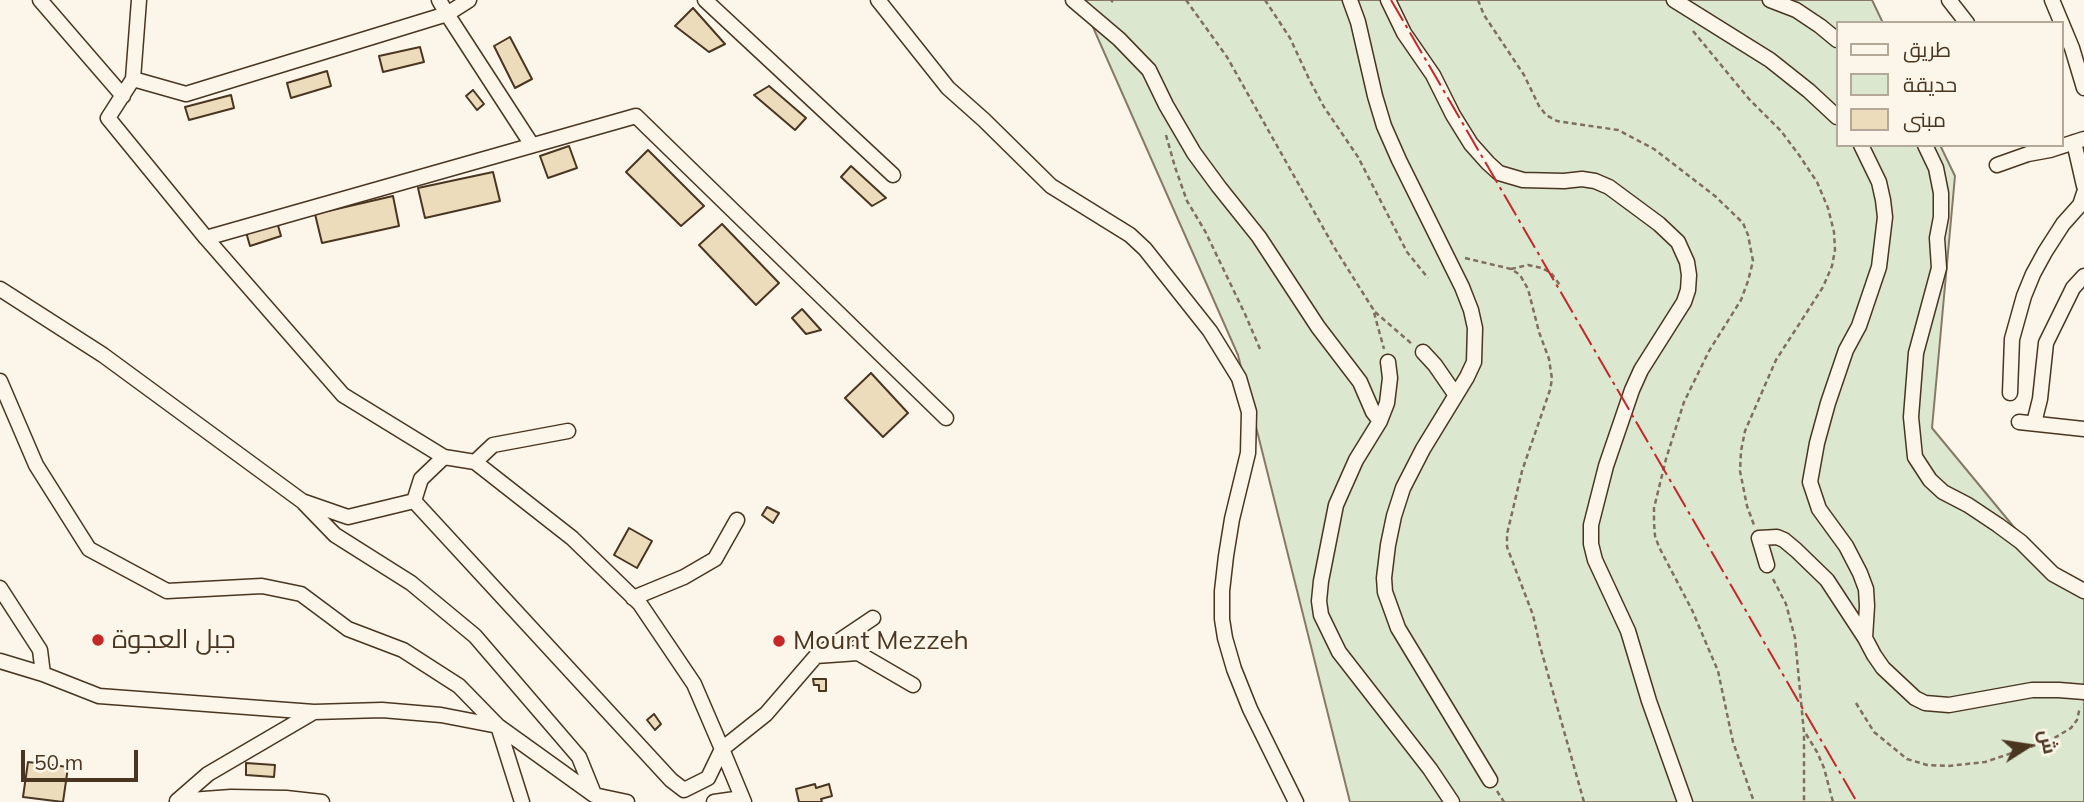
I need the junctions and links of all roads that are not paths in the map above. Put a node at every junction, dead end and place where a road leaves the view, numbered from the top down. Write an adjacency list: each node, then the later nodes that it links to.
1 (40, 0): 21 (street)
2 (139, 0): 19 (street)
3 (439, 0): 14 (street)
4 (469, 0): 14 (street)
5 (705, 0): 30 (street)
6 (878, 0): 73 (street)
7 (1073, 0): 42 (street)
8 (1350, 0): 40 (street)
9 (1388, 0): 75 (street)
10 (1674, 0): 22 (street)
11 (1770, 0): 18 (street)
12 (1949, 0): 15 (street)
13 (2052, 0): 16 (street)
14 (447, 15): 19 (street); 24 (street)
15 (1965, 21)
16 (2061, 21)
17 (2063, 25): 20 (street)
18 (1836, 39)
19 (134, 79): 21 (street)
20 (2084, 88)
21 (123, 96): 33 (street)
22 (1836, 116)
23 (2079, 141): 31 (street)
24 (532, 145): 33 (street); 41 (street)
25 (1862, 147): 55 (street)
26 (1926, 147): 52 (street)
27 (2060, 147): 28 (street)
28 (2026, 150): 29 (street)
29 (1997, 165)
30 (893, 175)
31 (2084, 186)
32 (2084, 193): 39 (street)
33 (206, 238): 45 (street)
34 (2084, 276): 43 (street)
35 (0, 289): 47 (street)
36 (1423, 352): 40 (street)
37 (1388, 362): 42 (street)
38 (0, 381): 62 (street)
39 (2010, 393)
40 (1455, 394): 64 (street)
41 (946, 418)
42 (1380, 421): 74 (street)
43 (2084, 429)
44 (568, 431): 46 (street)
45 (444, 457): 46 (street); 48 (street)
46 (475, 462): 53 (street)
47 (303, 501): 48 (street); 65 (street)
48 (414, 501): 66 (street)
49 (737, 520): 53 (street)
50 (1767, 565): 55 (street)
51 (0, 588): 58 (street)
52 (2084, 591)
53 (633, 598): 63 (street)
54 (873, 618): 56 (street)
55 (1865, 638): 60 (street)
56 (816, 656): 59 (street); 63 (street)
57 (0, 661): 58 (street)
58 (43, 674): 61 (street)
59 (913, 685)
60 (2082, 699)
61 (314, 712): 62 (street); 68 (street)
62 (498, 726): 65 (street); 70 (street)
63 (722, 749): 66 (street); 67 (street)
64 (1490, 780)
65 (594, 795): 71 (street)
66 (687, 796)
67 (743, 800): 72 (street)
68 (176, 801): 69 (street)
69 (322, 802)
70 (522, 802)
71 (627, 802)
72 (715, 802)
73 (1296, 802)
74 (1452, 802)
75 (1685, 802)

